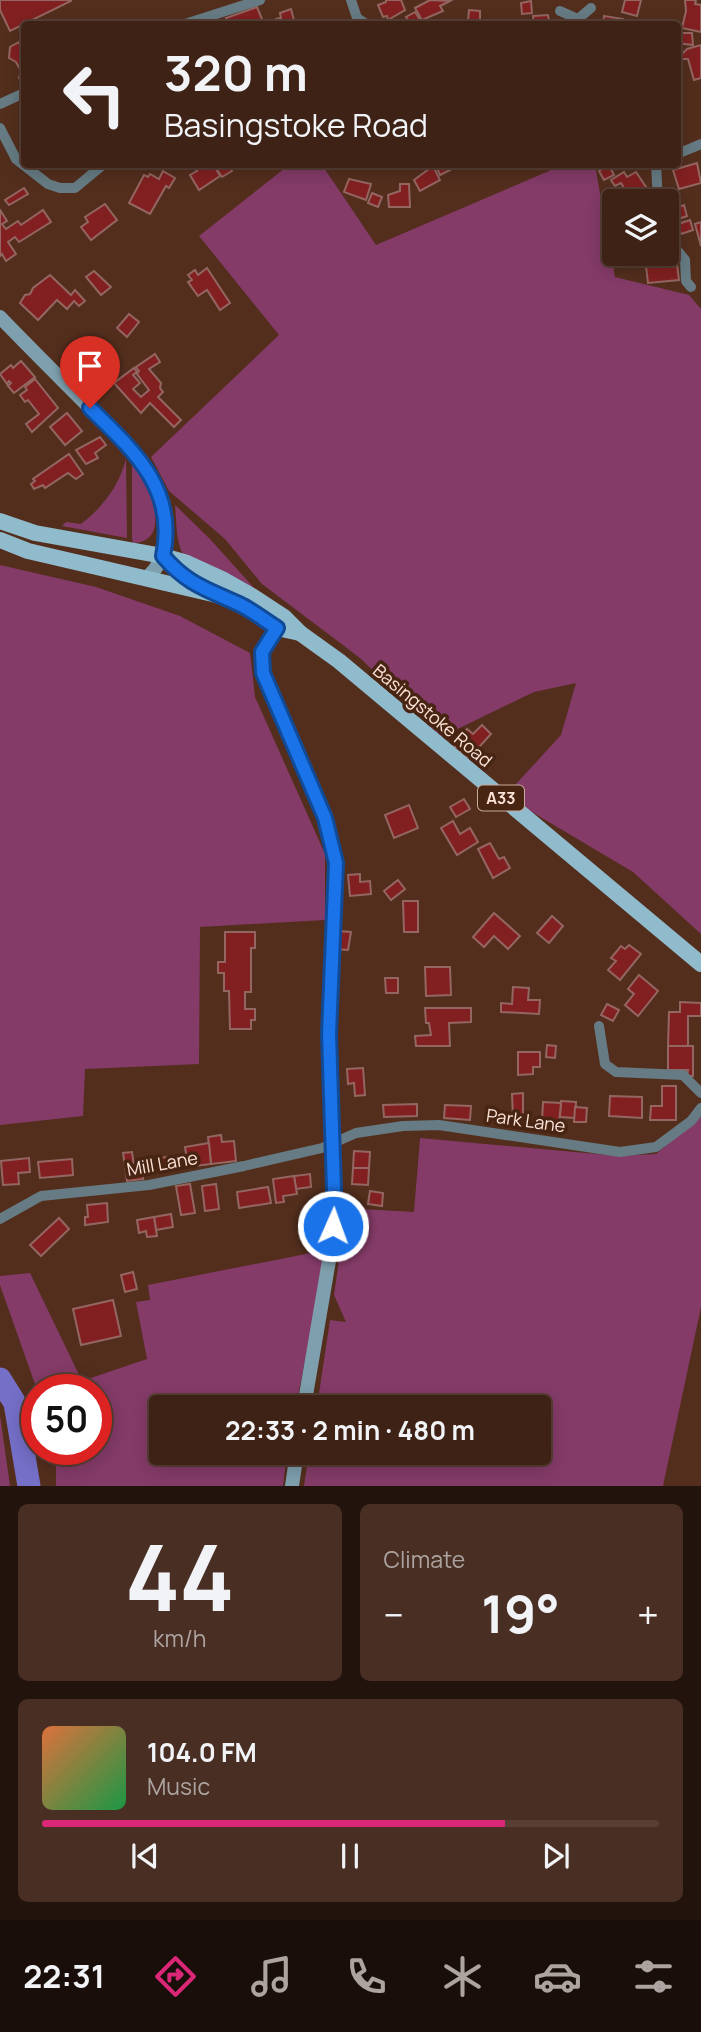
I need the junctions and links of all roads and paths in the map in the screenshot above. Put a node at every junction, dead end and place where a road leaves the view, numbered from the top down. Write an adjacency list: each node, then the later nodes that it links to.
1 (260, 0): 5 (street)
2 (351, 0): 6 (street)
3 (591, 8): 8 (street)
4 (561, 11): 7 (street)
5 (194, 21)
6 (362, 21)
7 (576, 21)
8 (579, 21)
9 (21, 94): 10 (street)
10 (0, 104)
11 (0, 128): 14 (street)
12 (701, 144): 13 (street)
13 (681, 152)
14 (21, 163)
15 (28, 168): 16 (street)
16 (99, 168)
17 (656, 168): 18 (street)
18 (657, 189)
19 (679, 253): 20 (street)
20 (691, 287)
21 (0, 317): 24 (main road)
22 (0, 521): 24 (main road, A33)
23 (0, 540): 25 (main road, A33)
24 (163, 556): 25 (main road); 26 (main road); 27 (main road, Basingstoke Road / A33)
25 (146, 578): 26 (main road, Basingstoke Road / A33)
26 (209, 593): 27 (main road, Basingstoke Road / A33)
27 (280, 622): 28 (main road, Basingstoke Road / A33); 32 (main road)
28 (701, 964)
29 (599, 1026): 30 (street)
30 (701, 1093)
31 (701, 1108): 32 (street, Park Lane)
32 (332, 1141): 33 (street, Mill Lane); 34 (main road)
33 (0, 1219)
34 (306, 1395)
35 (295, 1465): 36 (main road)
36 (292, 1486)

